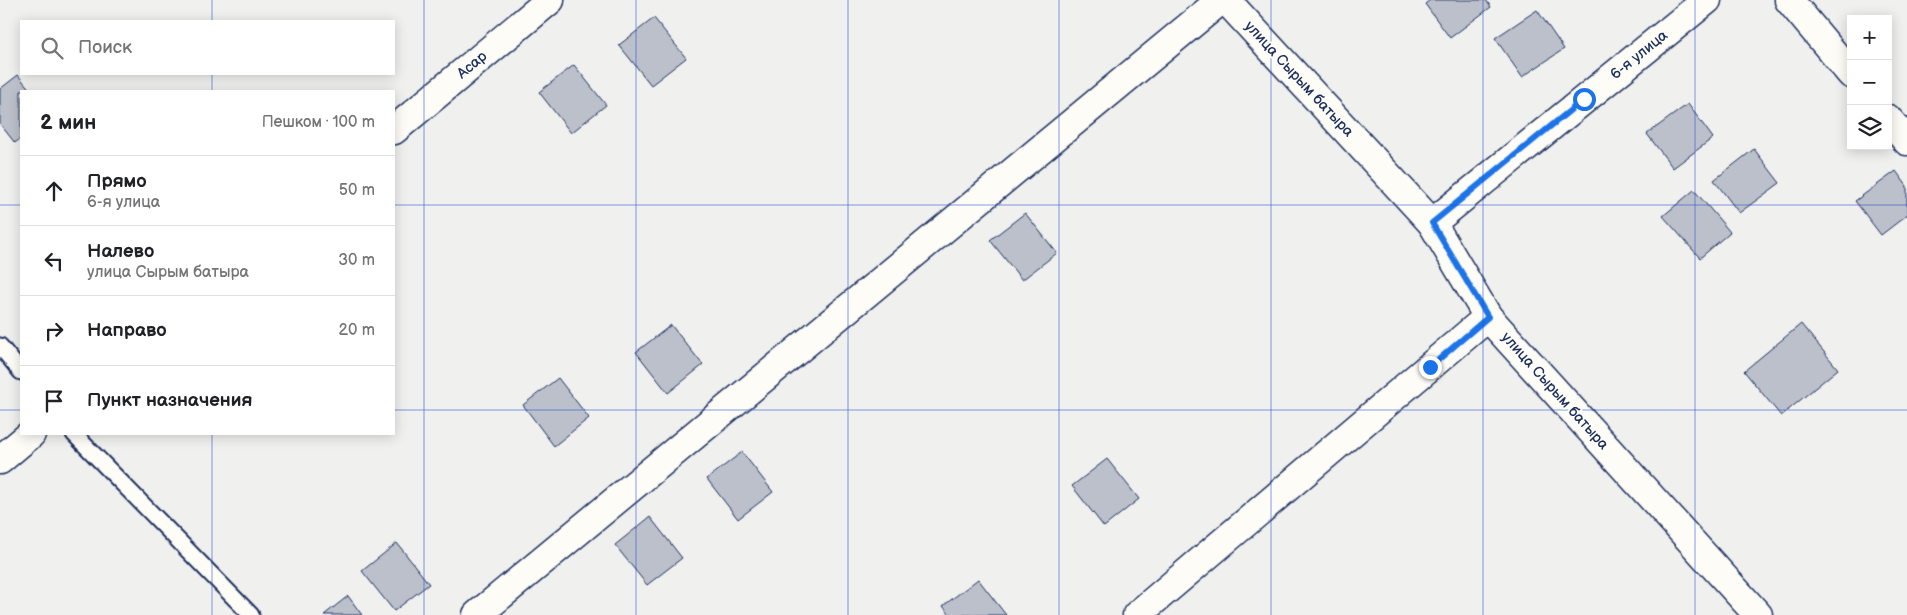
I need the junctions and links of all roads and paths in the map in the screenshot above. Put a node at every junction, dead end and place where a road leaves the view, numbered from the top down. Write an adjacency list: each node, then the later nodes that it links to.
1 (550, 0): 8 (street, Асар)
2 (1221, 0): 19 (street)
3 (1226, 0): 10 (street, улица Сырым батыра)
4 (1706, 0): 10 (street, 6-я улица)
5 (1789, 0): 6 (street)
6 (1847, 69)
7 (1892, 124): 9 (street)
8 (395, 129)
9 (1907, 141)
10 (1432, 223): 11 (street, улица Сырым батыра)
11 (1488, 317): 17 (street, улица Сырым батыра); 20 (street)
12 (0, 346): 13 (lane)
13 (20, 371)
14 (30, 435): 16 (street)
15 (75, 435): 18 (lane)
16 (0, 460)
17 (1750, 612)
18 (251, 615)
19 (478, 615)
20 (1138, 615)

